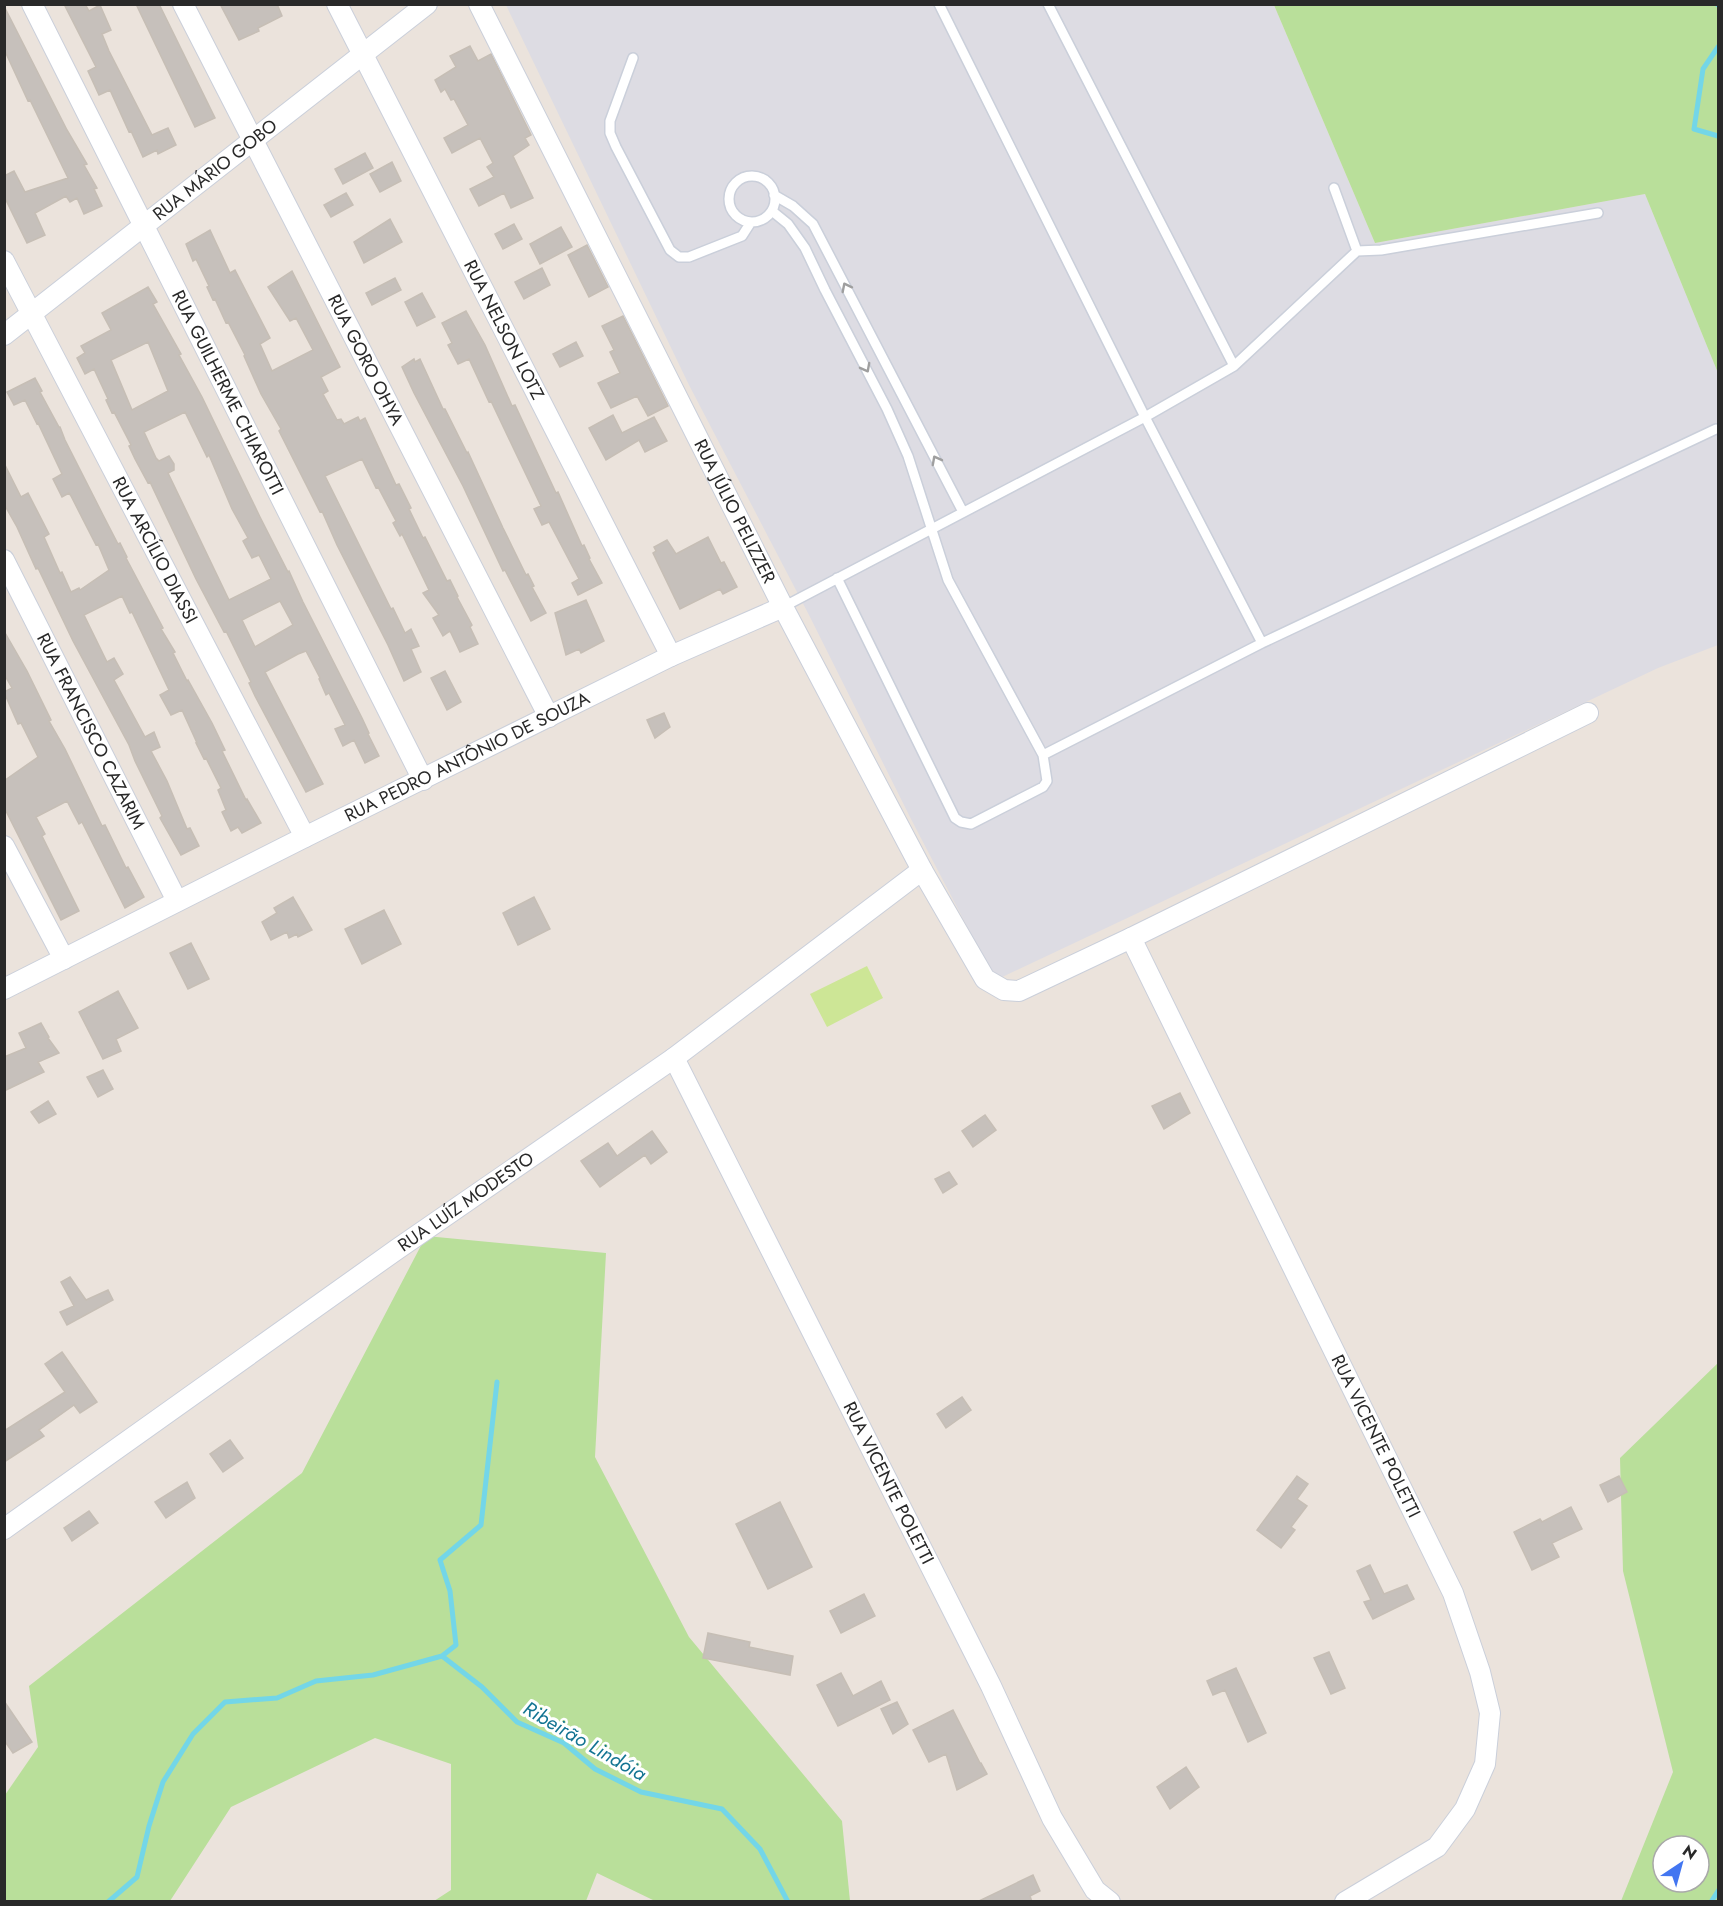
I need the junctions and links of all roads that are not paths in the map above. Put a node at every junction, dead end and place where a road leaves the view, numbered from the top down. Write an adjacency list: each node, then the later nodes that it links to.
1 (32, 4): 16 (street, RUA GUILHERME CHIAROTTI)
2 (183, 4): 10 (street, RUA GORO OHYA)
3 (337, 4): 8 (street, RUA NELSON LOTZ)
4 (427, 4): 8 (street, RUA MÁRIO GOBO)
5 (479, 4): 28 (street, RUA JÚLIO PELIZZER)
6 (939, 4): 22 (lane)
7 (1048, 4): 21 (lane)
8 (362, 56): 10 (street, RUA MÁRIO GOBO); 30 (street, RUA NELSON LOTZ)
9 (633, 58): 15 (lane)
10 (253, 141): 16 (street, RUA MÁRIO GOBO); 32 (street, RUA GORO OHYA)
11 (1334, 188): 17 (lane)
12 (774, 195): 13 (lane); 15 (lane); 24 (lane, one-way to 12)
13 (772, 211): 15 (lane); 25 (lane, one-way to 25)
14 (1598, 213): 17 (lane)
15 (752, 222)
16 (144, 224): 19 (street, RUA MÁRIO GOBO); 34 (street, RUA GUILHERME CHIAROTTI)
17 (1357, 251): 21 (lane, RUA PEDRO ANTÔNIO DE SOUZA)
18 (4, 261): 19 (street, RUA ARCÍLIO DIASSI)
19 (32, 314): 20 (street, RUA MÁRIO GOBO); 35 (street, RUA ARCÍLIO DIASSI)
20 (4, 335)
21 (1234, 366): 22 (lane, RUA PEDRO ANTÔNIO DE SOUZA)
22 (1145, 417): 24 (lane, RUA PEDRO ANTÔNIO DE SOUZA); 29 (lane)
23 (1716, 429): 29 (lane)
24 (963, 512): 25 (lane, RUA PEDRO ANTÔNIO DE SOUZA)
25 (932, 529): 27 (lane, RUA PEDRO ANTÔNIO DE SOUZA); 33 (lane)
26 (4, 560): 38 (street, RUA FRANCISCO CAZARIM)
27 (837, 578): 28 (lane, RUA PEDRO ANTÔNIO DE SOUZA); 33 (lane)
28 (783, 607): 30 (street, RUA PEDRO ANTÔNIO DE SOUZA); 37 (street, RUA JÚLIO PELIZZER)
29 (1262, 643): 33 (lane)
30 (671, 656): 32 (street, RUA PEDRO ANTÔNIO DE SOUZA)
31 (1588, 713): 39 (street)
32 (549, 717): 34 (street, RUA PEDRO ANTÔNIO DE SOUZA)
33 (1043, 755)
34 (423, 780): 35 (street, RUA PEDRO ANTÔNIO DE SOUZA)
35 (304, 837): 38 (street, RUA PEDRO ANTÔNIO DE SOUZA)
36 (4, 846): 40 (street)
37 (922, 870): 39 (street, RUA JÚLIO PELIZZER); 42 (street, RUA LUÍZ MODESTO)
38 (177, 902): 40 (street, RUA PEDRO ANTÔNIO DE SOUZA)
39 (1131, 938): 45 (street, RUA VICENTE POLETTI)
40 (64, 959): 41 (street, RUA PEDRO ANTÔNIO DE SOUZA)
41 (4, 989)
42 (674, 1058): 43 (street, RUA LUÍZ MODESTO); 44 (street, RUA VICENTE POLETTI)
43 (4, 1529)
44 (1110, 1902)
45 (1346, 1902)

